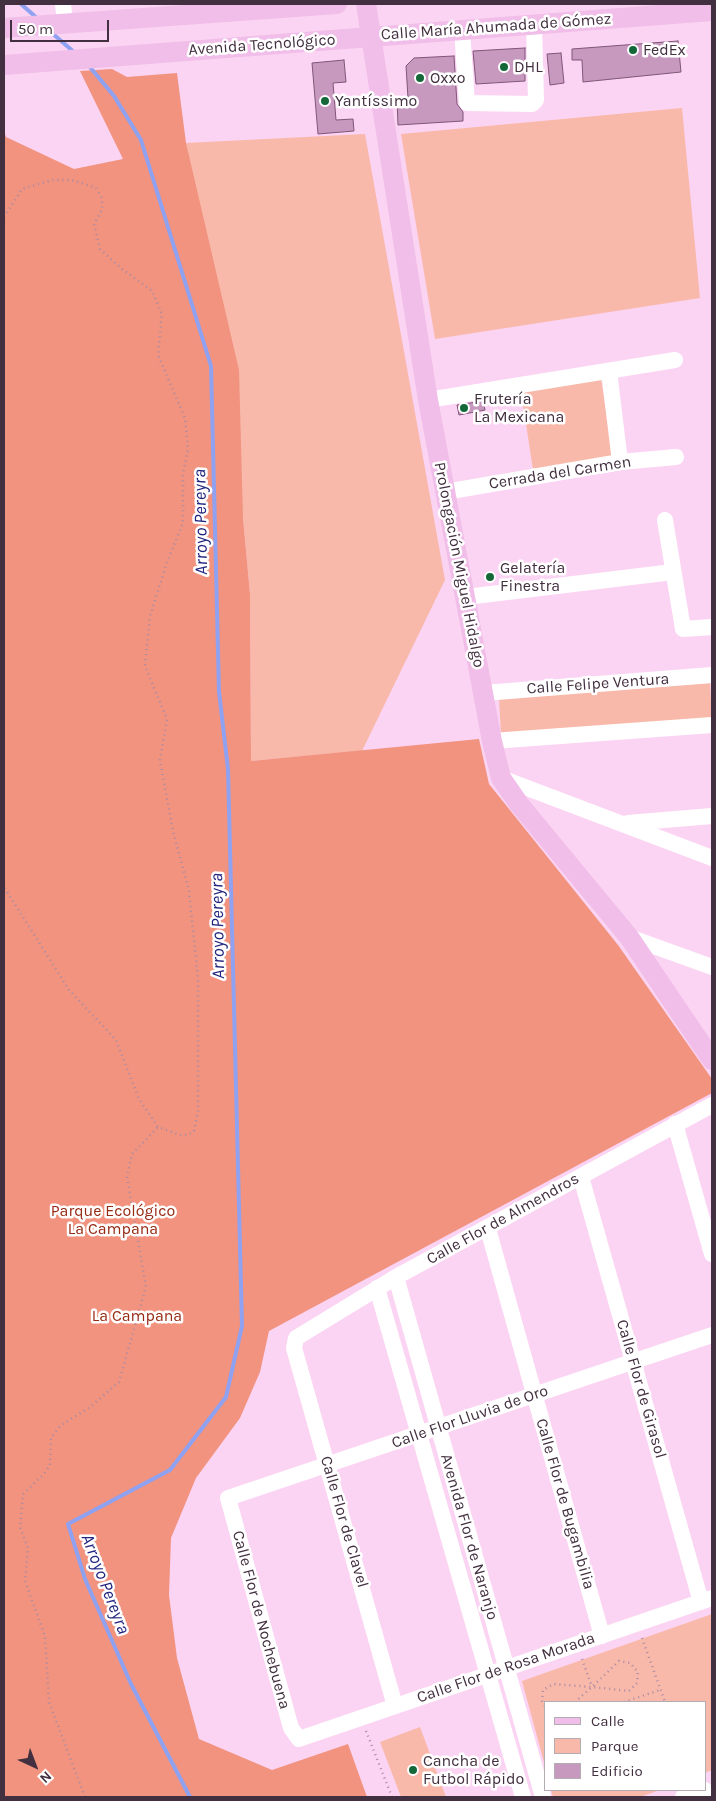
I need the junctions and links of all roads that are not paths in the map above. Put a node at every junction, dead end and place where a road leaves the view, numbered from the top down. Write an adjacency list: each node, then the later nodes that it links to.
1 (337, 4): 4 (main road)
2 (366, 4): 8 (main road, Prolongación Miguel Hidalgo)
3 (702, 9): 5 (main road, Calle María Ahumada de Gómez)
4 (62, 17): 6 (main road)
5 (534, 24): 7 (main road, Calle María Ahumada de Gómez); 7 (street)
6 (6, 28)
7 (462, 30): 8 (main road, Calle María Ahumada de Gómez)
8 (370, 37): 9 (main road, Avenida Tecnológico); 12 (main road, Prolongación Miguel Hidalgo)
9 (4, 65)
10 (675, 360): 11 (street)
11 (609, 371): 12 (street); 14 (street)
12 (428, 400): 15 (main road, Prolongación Miguel Hidalgo)
13 (676, 457): 14 (street, Cerrada del Carmen)
14 (620, 462): 15 (street, Cerrada del Carmen)
15 (445, 492): 18 (main road, Prolongación Miguel Hidalgo)
16 (666, 520): 17 (street)
17 (673, 572): 18 (street); 19 (street)
18 (466, 597): 21 (main road, Prolongación Miguel Hidalgo)
19 (712, 627)
20 (712, 675): 21 (street, Calle Felipe Ventura)
21 (484, 693): 23 (main road, Prolongación Miguel Hidalgo)
22 (712, 725): 23 (street)
23 (492, 741): 24 (main road, Prolongación Miguel Hidalgo)
24 (501, 778): 26 (street); 28 (main road, Prolongación Miguel Hidalgo)
25 (712, 816): 26 (street)
26 (623, 823): 27 (street)
27 (712, 858)
28 (629, 937): 29 (street); 30 (main road, Prolongación Miguel Hidalgo)
29 (712, 967)
30 (712, 1060)
31 (712, 1105): 32 (street, Calle Flor de Almendros)
32 (675, 1124): 33 (street, Calle Flor de Almendros); 35 (street)
33 (581, 1177): 34 (street, Calle Flor de Almendros); 40 (street, Calle Flor de Girasol)
34 (488, 1229): 36 (street, Calle Flor de Almendros); 41 (street, Calle Flor de Bugambilia)
35 (712, 1254)
36 (396, 1277): 37 (street, Calle Flor de Almendros); 42 (street, Avenida Flor de Naranjo)
37 (377, 1288): 39 (street, Calle Flor de Almendros); 43 (street, Avenida Flor de Naranjo)
38 (712, 1335): 40 (street, Calle Flor Lluvia de Oro)
39 (296, 1338): 44 (street, Calle Flor de Clavel)
40 (633, 1362): 41 (street, Calle Flor Lluvia de Oro); 46 (street, Calle Flor de Girasol)
41 (535, 1395): 42 (street, Calle Flor Lluvia de Oro); 47 (street, Calle Flor de Bugambilia)
42 (439, 1427): 43 (street, Calle Flor Lluvia de Oro); 48 (street, Avenida Flor de Naranjo)
43 (419, 1434): 44 (street, Calle Flor Lluvia de Oro); 49 (street, Avenida Flor de Naranjo)
44 (328, 1464): 45 (street, Calle Flor Lluvia de Oro); 50 (street, Calle Flor de Clavel)
45 (228, 1498): 51 (street, Calle Flor de Nochebuena)
46 (706, 1600): 47 (street, Calle Flor de Rosa Morada)
47 (602, 1636): 48 (street, Calle Flor de Rosa Morada)
48 (506, 1668): 49 (street, Calle Flor de Rosa Morada); 54 (street, Avenida Flor de Naranjo)
49 (488, 1674): 50 (street, Calle Flor de Rosa Morada); 53 (street, Avenida Flor de Naranjo)
50 (394, 1706): 51 (street, Calle Flor de Rosa Morada)
51 (299, 1739)
52 (702, 1791): 55 (street)
53 (523, 1797)
54 (543, 1797)
55 (683, 1797)

